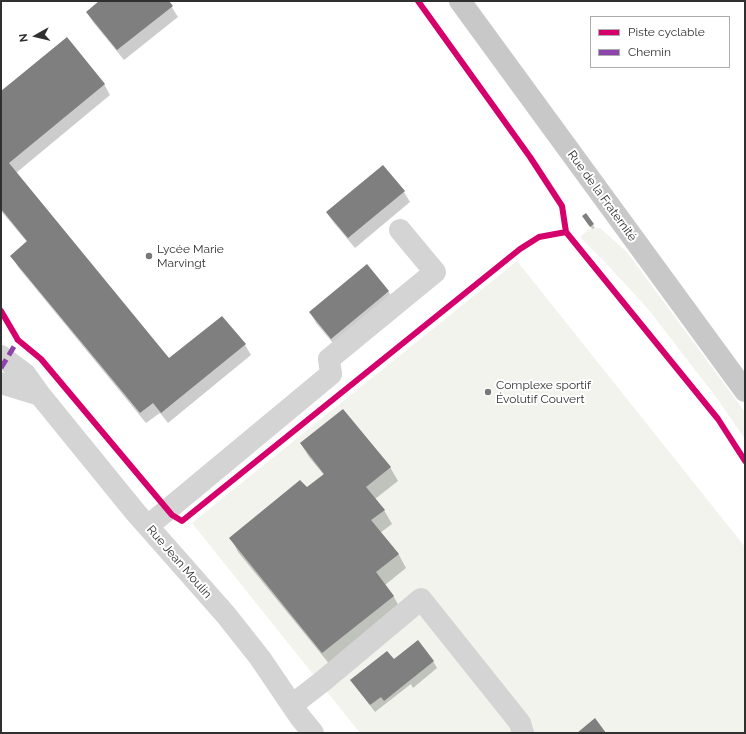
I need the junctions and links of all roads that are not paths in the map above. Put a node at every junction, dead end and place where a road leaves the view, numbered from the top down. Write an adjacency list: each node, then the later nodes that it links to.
1 (460, 1): 5 (main road, Rue de la Fraternité)
2 (400, 230): 7 (street)
3 (1, 356): 6 (street, Rue Jean Moulin)
4 (1, 383): 6 (street)
5 (745, 390)
6 (40, 395): 7 (street, Rue Jean Moulin)
7 (148, 526): 8 (street, Rue Jean Moulin)
8 (292, 705): 9 (street, Rue Jean Moulin); 10 (street)
9 (313, 733)
10 (523, 733)

